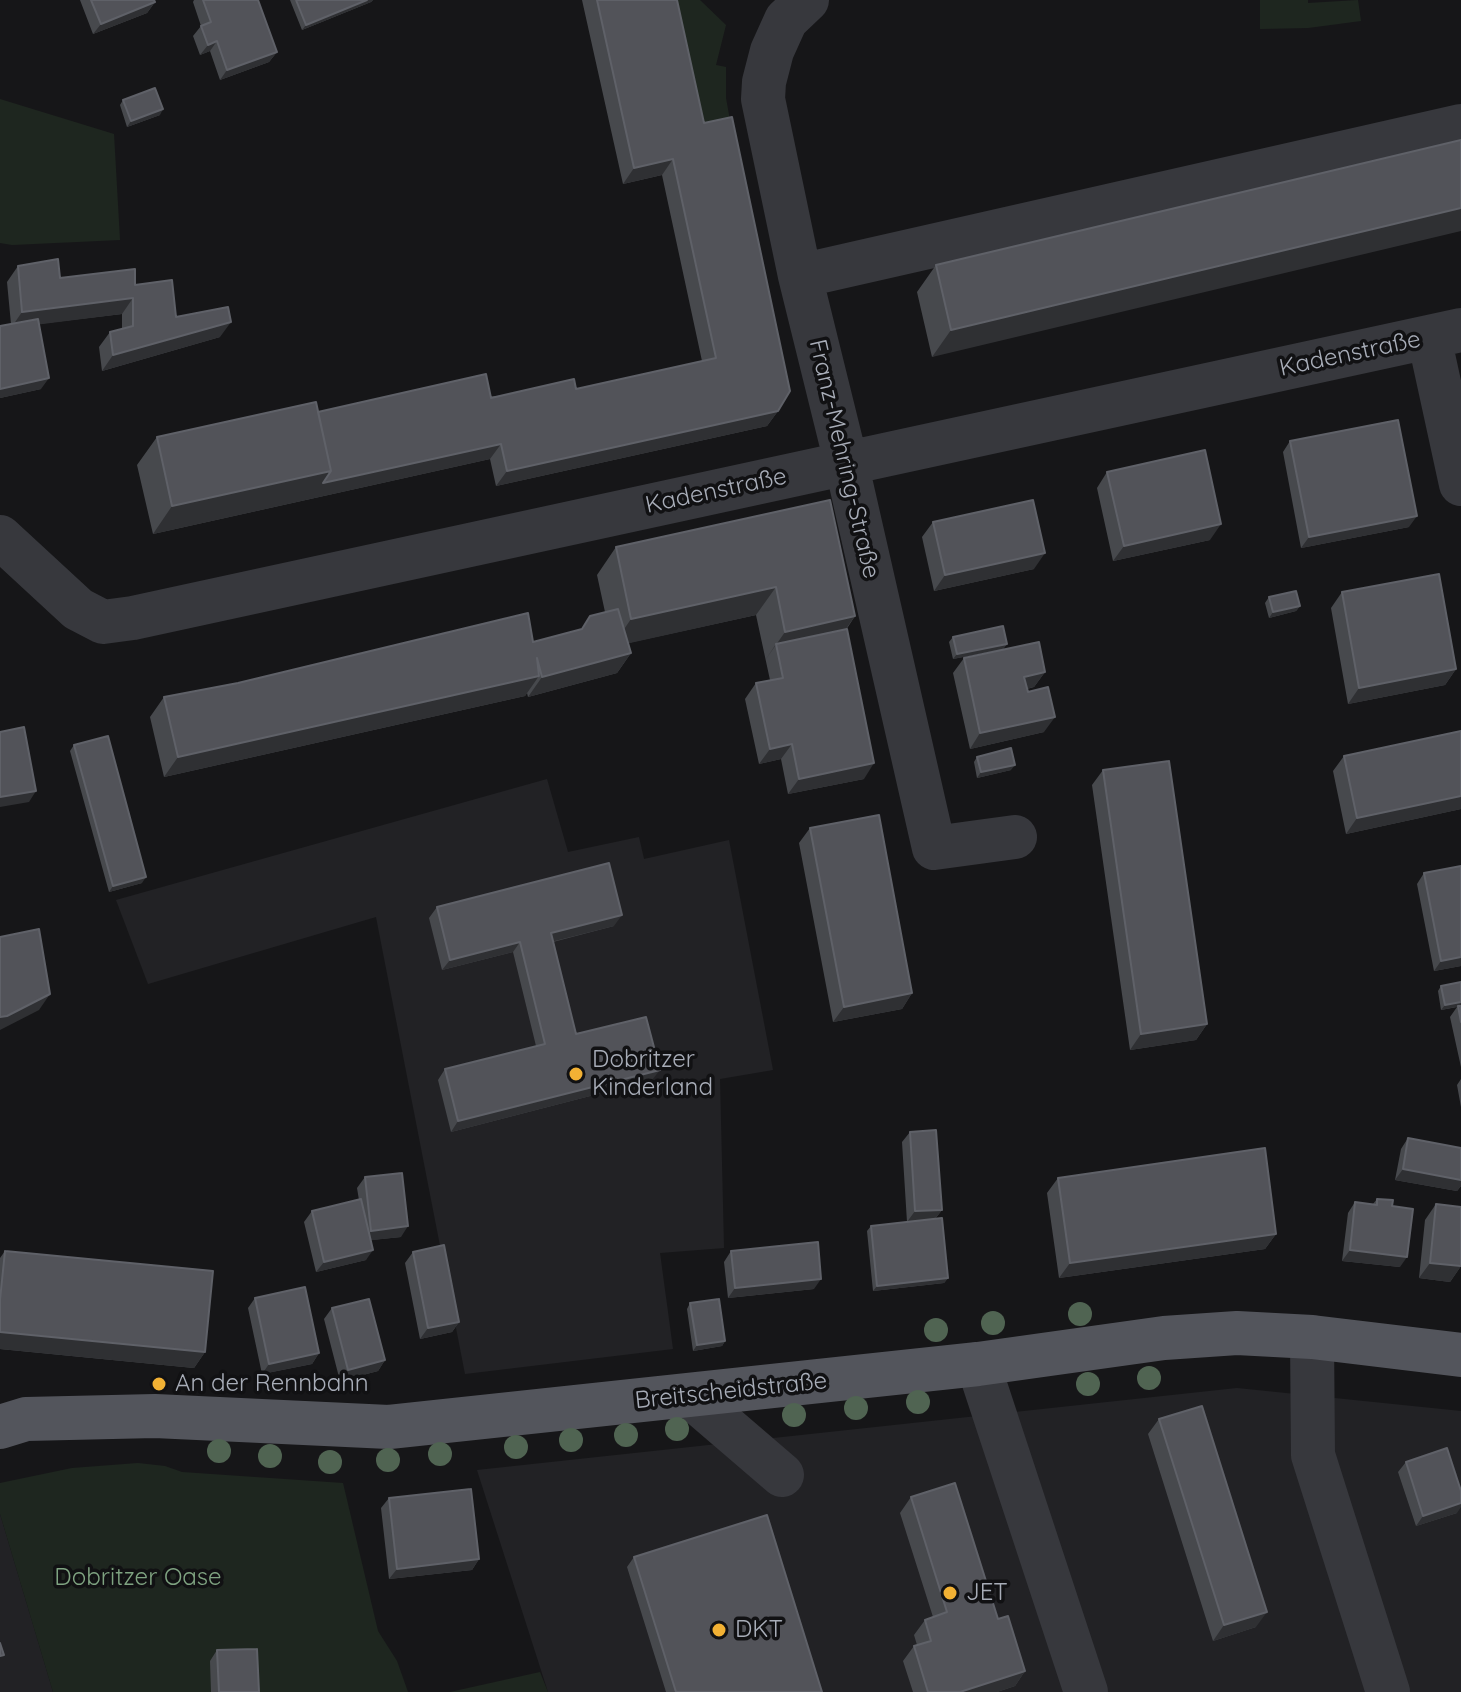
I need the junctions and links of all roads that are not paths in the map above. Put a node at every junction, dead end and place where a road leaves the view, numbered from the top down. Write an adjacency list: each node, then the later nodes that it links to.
1 (807, 0): 3 (street, Franz-Mehring-Straße)
2 (1461, 126): 3 (street)
3 (800, 276): 5 (street, Franz-Mehring-Straße)
4 (1445, 334): 5 (street, Kadenstraße); 6 (street)
5 (846, 462): 7 (street, Kadenstraße); 8 (street, Franz-Mehring-Straße)
6 (1461, 484)
7 (0, 537)
8 (1015, 837)
9 (1312, 1337): 10 (main road, Breitscheidstraße); 11 (main road, Breitscheidstraße); 15 (street)
10 (1461, 1355)
11 (978, 1364): 12 (main road, Breitscheidstraße); 16 (street)
12 (690, 1396): 13 (main road, Breitscheidstraße); 14 (street)
13 (0, 1427)
14 (782, 1475)
15 (1383, 1691)
16 (1086, 1692)

